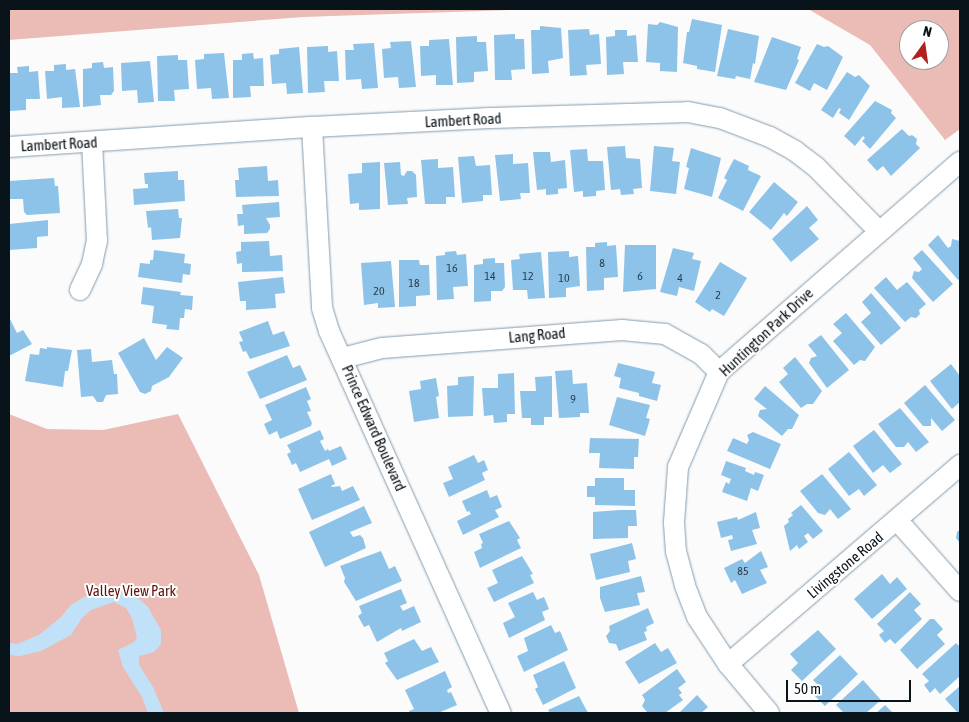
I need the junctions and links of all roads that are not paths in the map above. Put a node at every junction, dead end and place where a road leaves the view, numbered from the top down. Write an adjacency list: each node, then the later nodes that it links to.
1 (312, 127): 2 (street, Lambert Road); 5 (street, Lambert Road); 7 (street, Prince Edward Boulevard)
2 (92, 143): 3 (street, Lambert Road); 6 (street)
3 (9, 147)
4 (960, 162): 5 (street, Huntington Park Drive)
5 (879, 231): 8 (street, Huntington Park Drive)
6 (80, 290)
7 (343, 358): 8 (street, Lang Road); 13 (street, Prince Edward Boulevard)
8 (720, 372): 12 (street, Huntington Park Drive)
9 (960, 465): 10 (street, Livingstone Road)
10 (897, 520): 11 (street); 12 (street, Livingstone Road)
11 (960, 592)
12 (728, 664): 14 (street, Huntington Park Drive)
13 (501, 713)
14 (769, 713)

